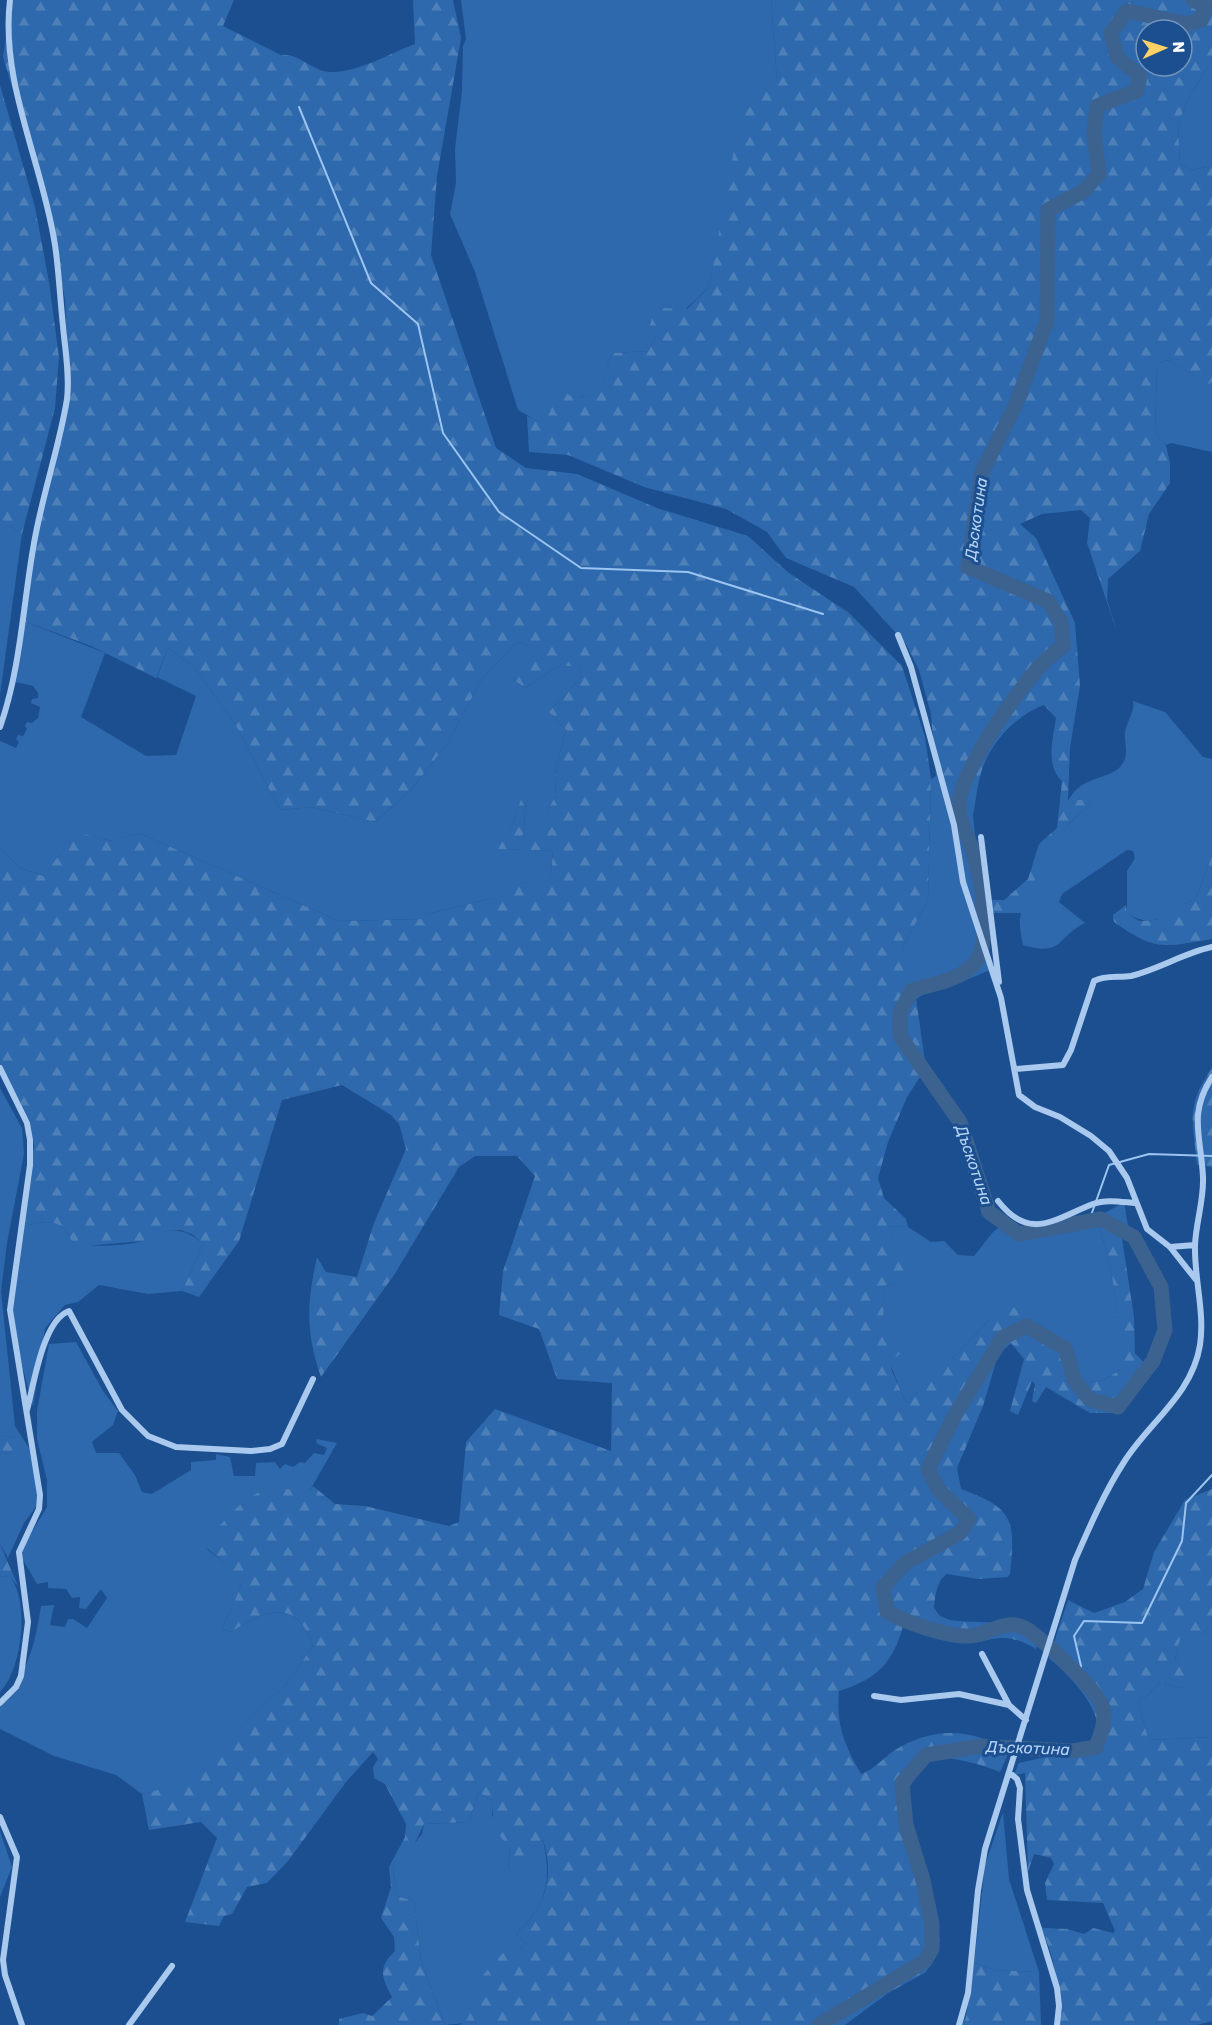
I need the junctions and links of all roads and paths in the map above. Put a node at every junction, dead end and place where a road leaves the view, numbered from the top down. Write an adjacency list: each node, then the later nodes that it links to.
1 (10, 0): 2 (street)
2 (2, 49)
3 (2, 57): 5 (street)
4 (898, 635): 8 (street)
5 (0, 727)
6 (981, 837): 8 (street)
7 (1212, 947): 10 (street)
8 (1001, 998): 10 (street)
9 (0, 1068): 18 (street)
10 (1015, 1069): 13 (street)
11 (1212, 1077): 14 (street)
12 (998, 1201): 13 (street)
13 (1135, 1203): 15 (street)
14 (1196, 1245): 15 (street); 16 (street)
15 (1170, 1247): 16 (street)
16 (1198, 1282): 23 (street)
17 (313, 1379): 18 (street)
18 (26, 1413): 21 (street)
19 (982, 1654): 22 (street)
20 (874, 1696): 22 (street)
21 (0, 1703)
22 (1009, 1705): 23 (street)
23 (1026, 1720): 24 (street)
24 (1010, 1773): 29 (street); 30 (street)
25 (0, 1817): 27 (street)
26 (172, 1966): 28 (street)
27 (22, 2025)
28 (129, 2025)
29 (959, 2025)
30 (1057, 2025)

